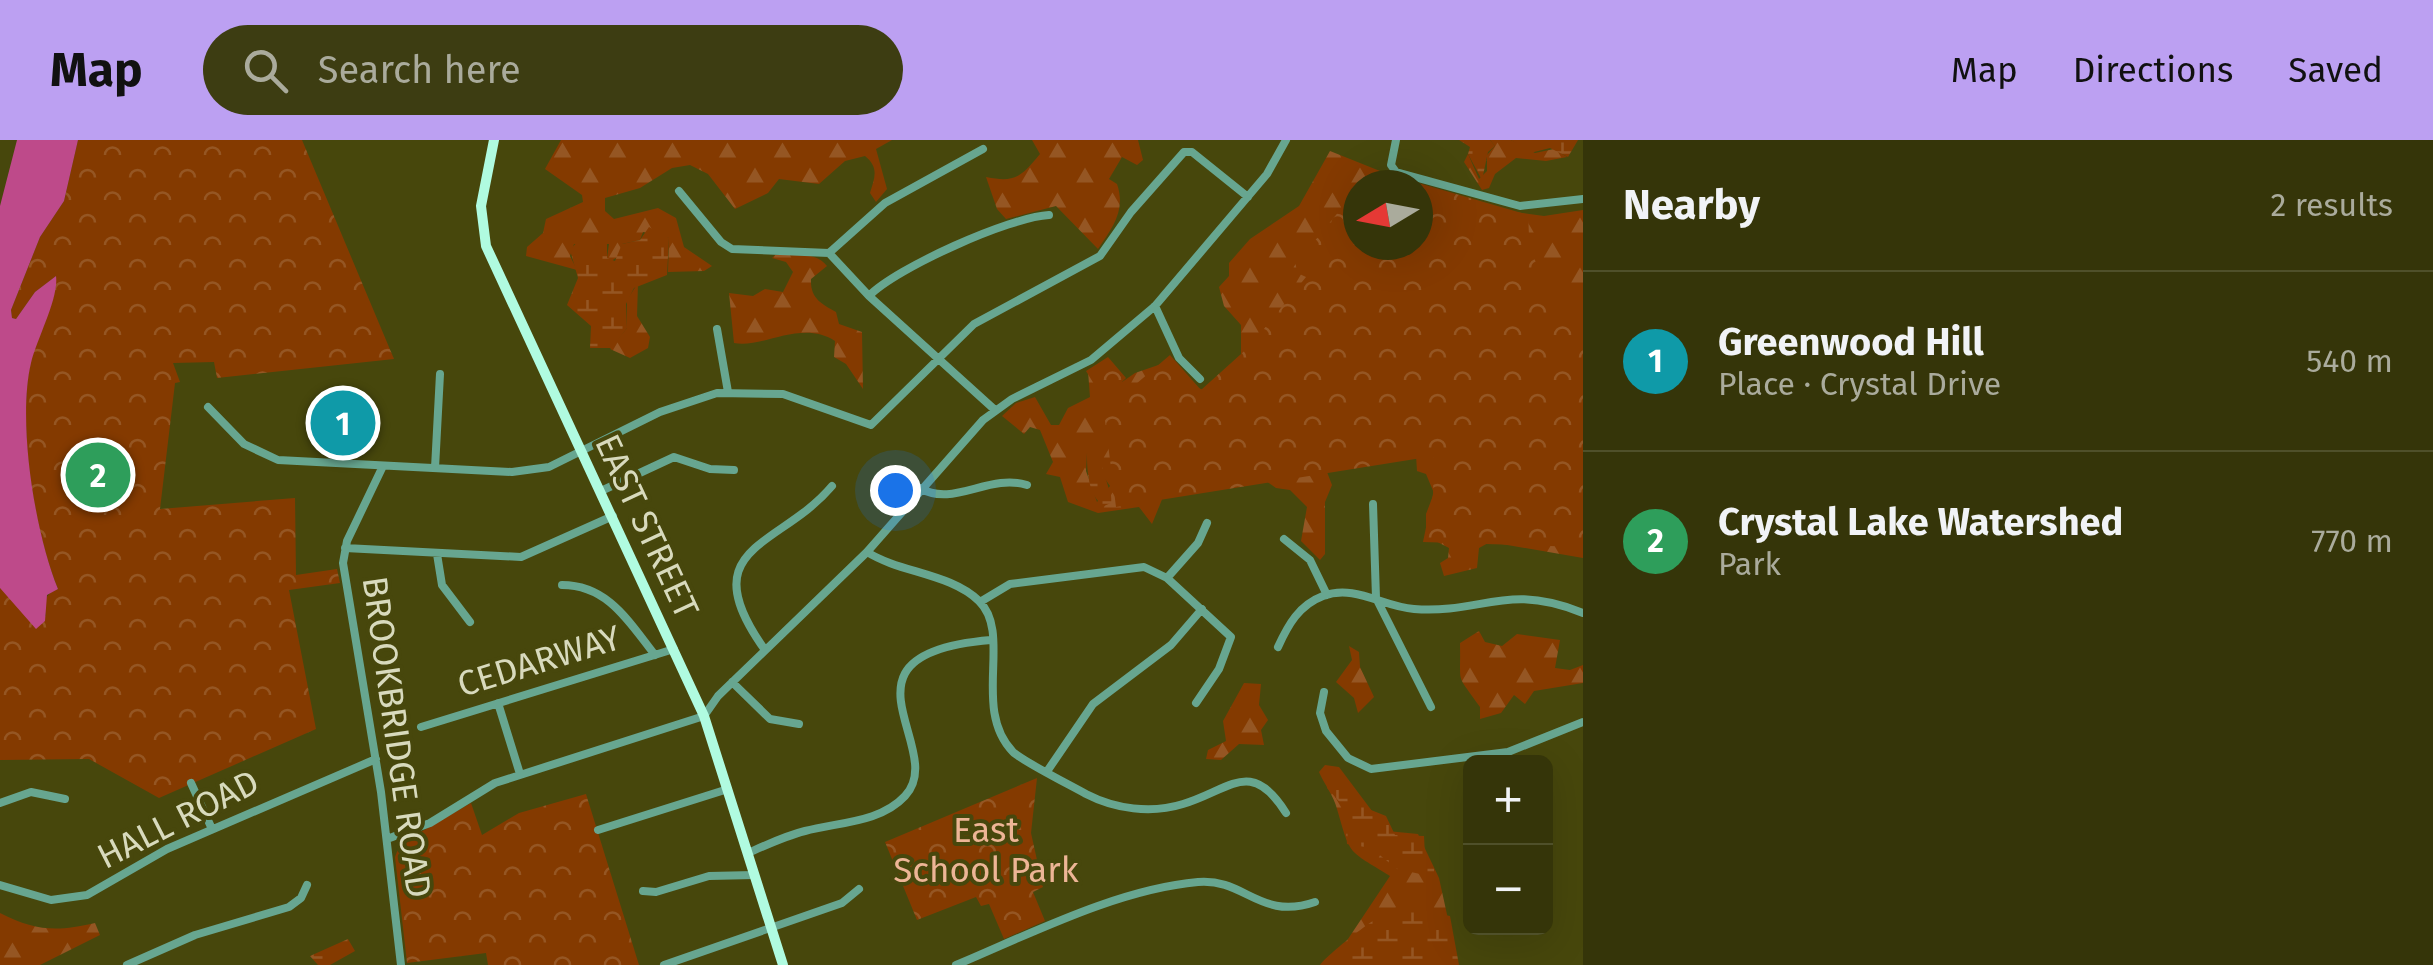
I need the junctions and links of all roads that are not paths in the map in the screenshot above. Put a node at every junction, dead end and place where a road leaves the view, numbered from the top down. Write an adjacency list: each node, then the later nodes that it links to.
1 (494, 140): 19 (main road, EAST STREET)
2 (1286, 140): 6 (street)
3 (1396, 140): 7 (street)
4 (982, 149): 9 (street)
5 (679, 191): 9 (street)
6 (1248, 197): 11 (street); 13 (street)
7 (1583, 200)
8 (1048, 215): 10 (street)
9 (829, 253): 10 (street)
10 (868, 296): 13 (street)
11 (1156, 306): 15 (street); 18 (street)
12 (717, 328): 16 (street)
13 (938, 358): 16 (street); 18 (street)
14 (440, 374): 21 (street)
15 (1200, 380)
16 (728, 392): 19 (street)
17 (208, 407): 20 (street)
18 (995, 410): 25 (street)
19 (583, 450): 21 (street); 26 (main road, EAST STREET)
20 (383, 466): 21 (street); 31 (street, BROOKBRIDGE ROAD)
21 (435, 468)
22 (734, 470): 26 (street)
23 (1026, 485): 25 (street)
24 (832, 486): 45 (street)
25 (920, 488): 32 (street)
26 (601, 491): 28 (main road, EAST STREET)
27 (1373, 504): 37 (street)
28 (612, 516): 33 (street); 44 (main road, EAST STREET)
29 (1207, 523): 34 (street)
30 (1284, 538): 36 (street)
31 (345, 548): 33 (street); 58 (street, BROOKBRIDGE ROAD)
32 (867, 552): 38 (street); 45 (street)
33 (437, 554): 41 (street)
34 (1167, 578): 38 (street); 39 (street)
35 (562, 585): 46 (street)
36 (1326, 595): 37 (street); 43 (street)
37 (1376, 598): 40 (street); 53 (street)
38 (980, 602): 42 (street)
39 (1202, 609): 52 (street); 59 (street)
40 (1583, 613)
41 (470, 622)
42 (991, 640): 59 (street); 69 (street)
43 (1278, 647)
44 (674, 649): 46 (street, CEDARWAY); 50 (main road, EAST STREET)
45 (765, 650): 47 (street)
46 (656, 655): 51 (street, CEDARWAY)
47 (732, 682): 49 (street); 56 (street)
48 (1324, 692): 55 (street)
49 (718, 696): 50 (street); 54 (street)
50 (698, 702): 54 (main road, EAST STREET)
51 (498, 703): 57 (street, CEDARWAY); 60 (street)
52 (1196, 703)
53 (1431, 707)
54 (704, 716): 60 (street); 62 (main road, EAST STREET)
55 (1583, 722)
56 (799, 724)
57 (421, 727)
58 (376, 759): 66 (street, HALL ROAD); 68 (street, BROOKBRIDGE ROAD)
59 (1048, 770): 65 (street)
60 (520, 774): 68 (street)
61 (191, 783): 66 (street)
62 (728, 789): 67 (street); 69 (main road, EAST STREET)
63 (65, 800): 64 (street, HALL ROAD)
64 (0, 803)
65 (1286, 813)
66 (212, 829): 71 (street, HALL ROAD)
67 (598, 830)
68 (387, 838): 78 (street, BROOKBRIDGE ROAD)
69 (748, 853): 70 (main road, EAST STREET)
70 (754, 875): 73 (street); 76 (main road, EAST STREET)
71 (0, 885)
72 (308, 885): 77 (street)
73 (643, 890)
74 (859, 890): 76 (street)
75 (1315, 902): 81 (street)
76 (772, 930): 79 (street); 80 (main road, EAST STREET)
77 (127, 965)
78 (400, 965)
79 (664, 965)
80 (783, 965)
81 (956, 965)

